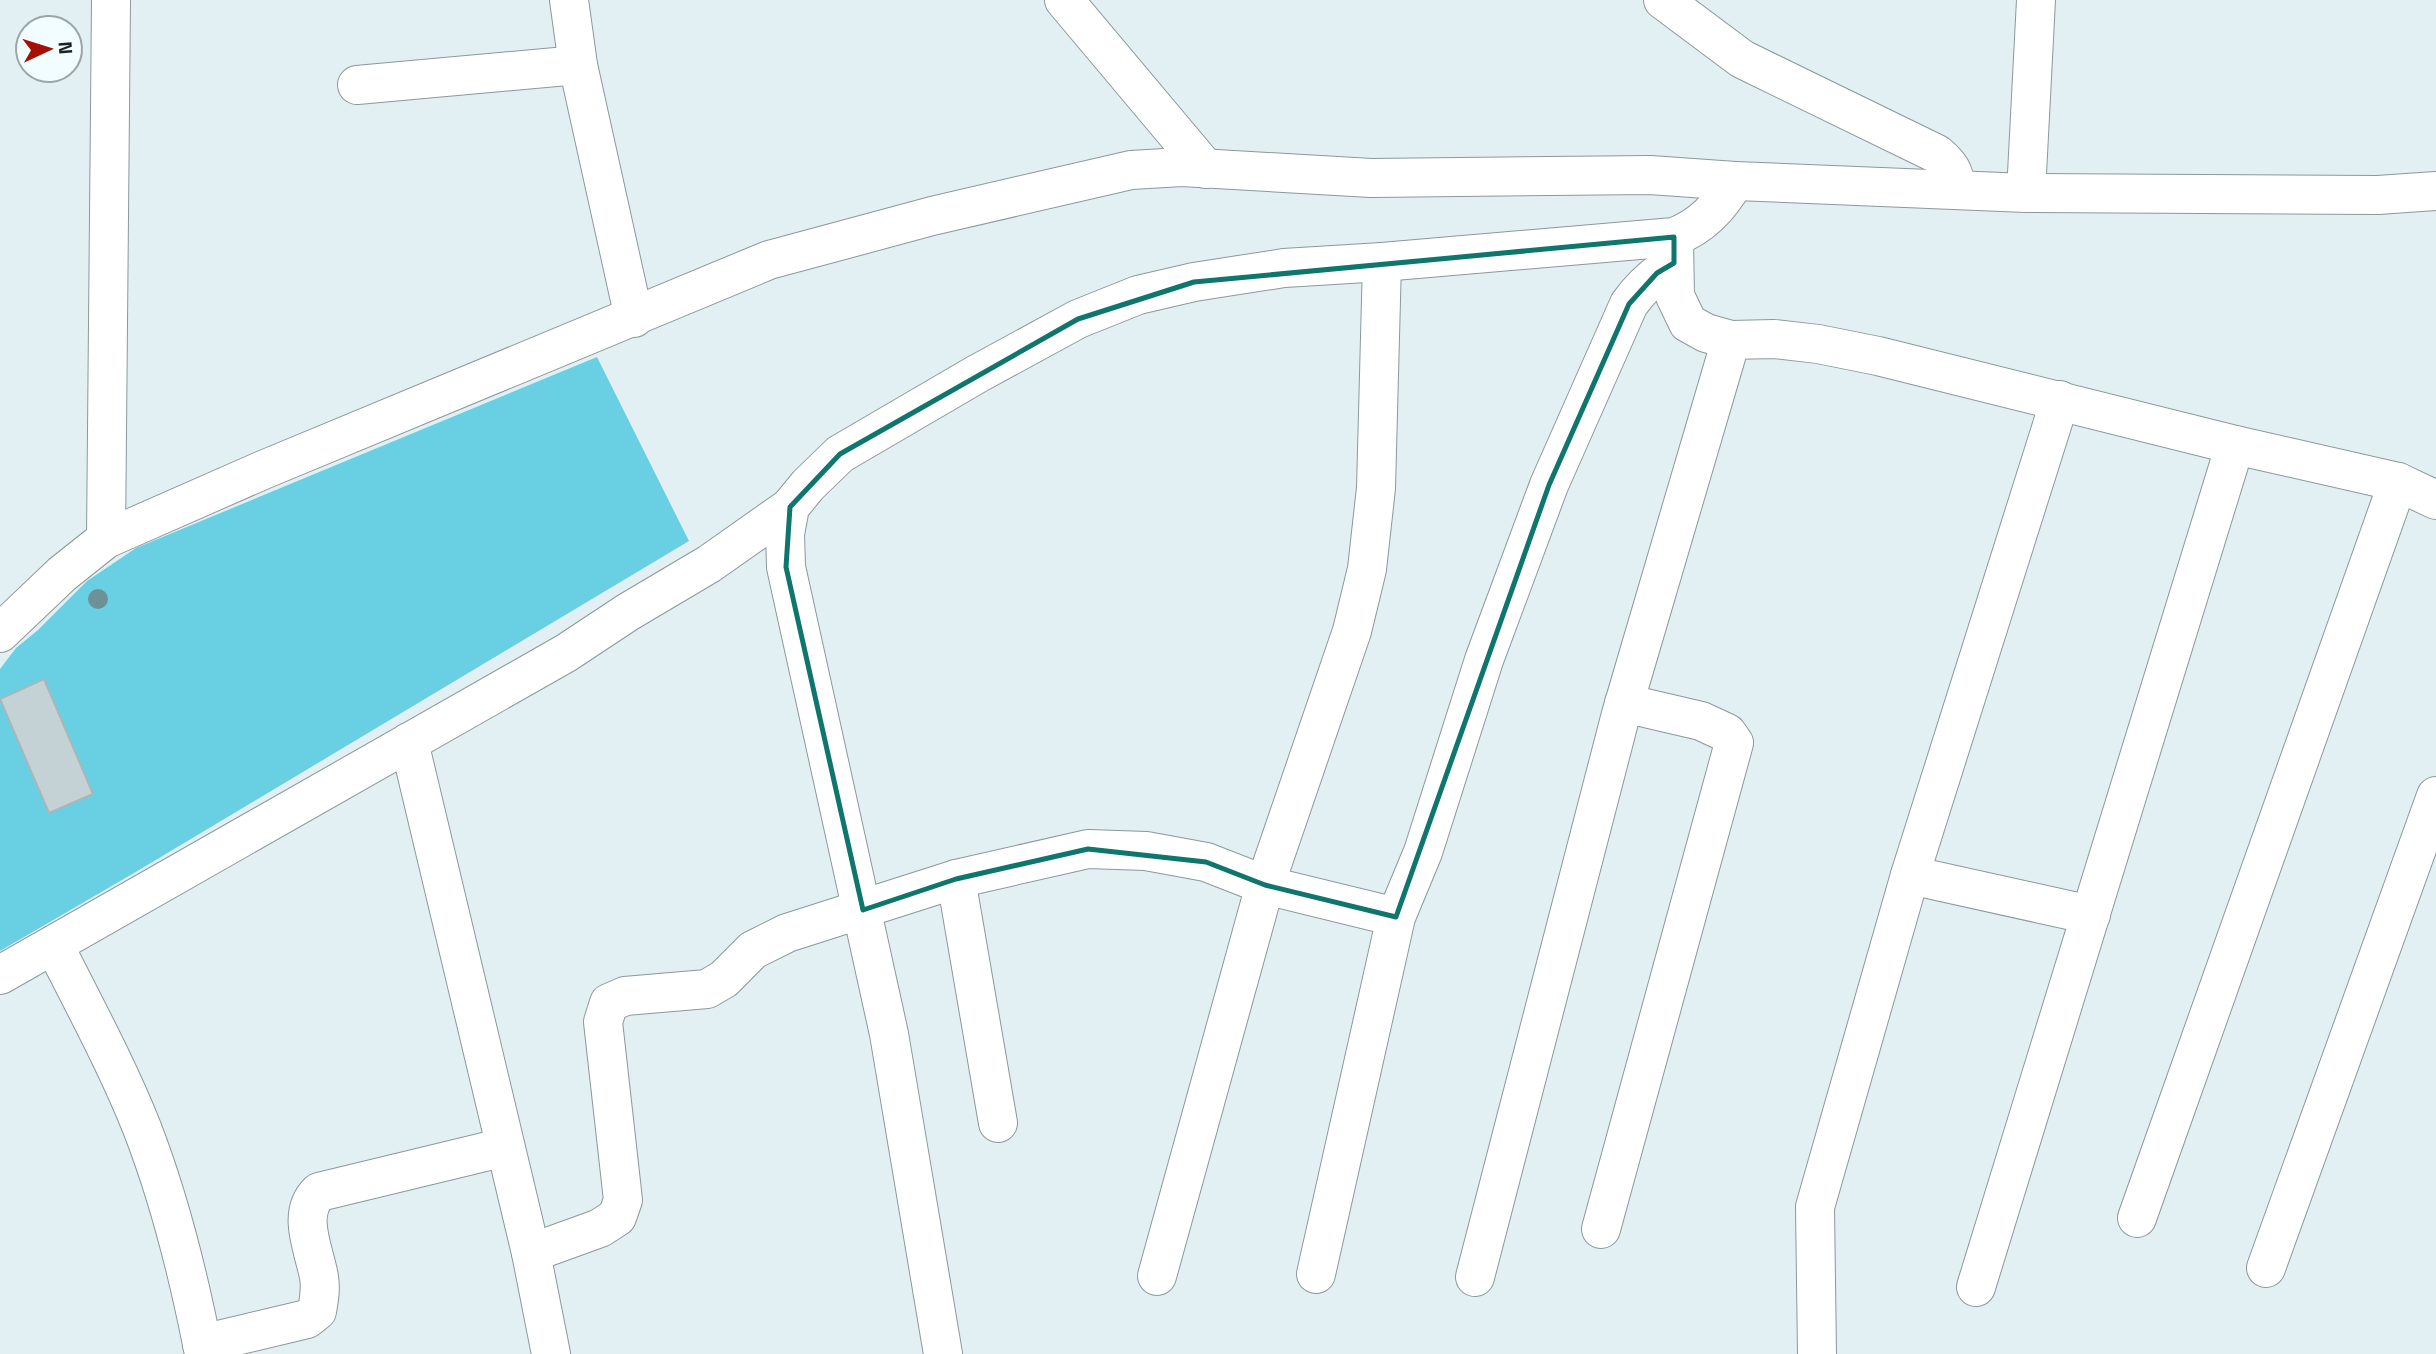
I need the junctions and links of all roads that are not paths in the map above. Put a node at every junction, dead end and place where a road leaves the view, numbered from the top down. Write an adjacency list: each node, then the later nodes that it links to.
1 (111, 0): 24 (street)
2 (569, 0): 6 (street)
3 (1063, 0): 8 (street)
4 (1663, 0): 10 (street)
5 (2036, 0): 12 (street)
6 (578, 65): 7 (street); 17 (street)
7 (357, 85)
8 (1206, 169): 9 (street); 17 (street)
9 (1735, 181): 10 (street); 15 (street)
10 (1956, 189): 12 (street)
11 (2436, 191): 13 (street)
12 (2026, 193): 13 (street)
13 (2378, 195): 14 (street)
14 (2436, 206)
15 (1674, 250): 16 (street); 18 (street); 34 (street)
16 (1382, 262): 23 (street); 31 (street)
17 (634, 318): 24 (street)
18 (1731, 340): 19 (street); 26 (street)
19 (2060, 400): 20 (street); 29 (street)
20 (2235, 445): 21 (street); 33 (street)
21 (2398, 482): 22 (street); 39 (street)
22 (2436, 500)
23 (790, 507): 27 (street); 32 (street)
24 (106, 539): 25 (street)
25 (0, 633)
26 (1624, 703): 40 (street); 45 (street)
27 (409, 742): 35 (street); 38 (street)
28 (2436, 796): 42 (street)
29 (1910, 875): 33 (street); 50 (street)
30 (956, 879): 31 (street); 32 (street); 37 (street)
31 (1265, 885): 34 (street); 44 (street)
32 (863, 910): 41 (street); 49 (street)
33 (2091, 915): 46 (street)
34 (1396, 917): 43 (street)
35 (54, 945): 36 (street); 47 (street)
36 (0, 975)
37 (998, 1123)
38 (505, 1147): 41 (street); 47 (street)
39 (2137, 1219)
40 (1601, 1229)
41 (531, 1254): 48 (street)
42 (2266, 1268)
43 (1316, 1274)
44 (1157, 1276)
45 (1475, 1277)
46 (1976, 1287)
47 (203, 1349)
48 (551, 1354)
49 (943, 1354)
50 (1817, 1354)

